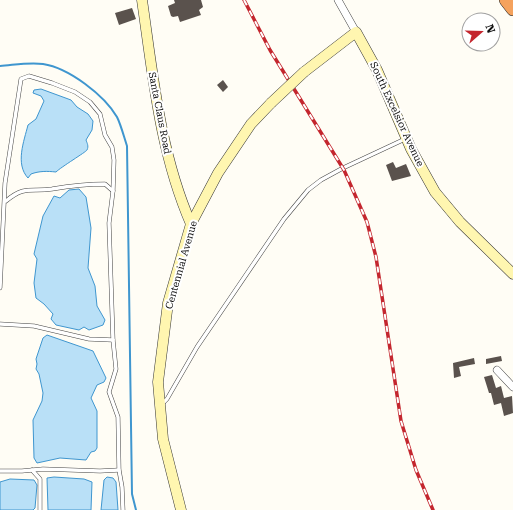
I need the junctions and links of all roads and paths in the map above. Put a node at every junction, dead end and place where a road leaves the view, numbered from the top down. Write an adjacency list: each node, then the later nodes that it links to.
1 (142, 0): 9 (street, Santa Claus Road)
2 (338, 0): 5 (street, South Excelsior Avenue)
3 (506, 0): 4 (highway)
4 (513, 9)
5 (356, 32): 6 (street, South Excelsior Avenue); 9 (street, Centennial Avenue, bridge)
6 (406, 138): 10 (street, South Excelsior Avenue); 16 (lane)
7 (113, 191): 8 (lane); 8 (lane); 13 (lane)
8 (6, 201): 11 (lane)
9 (191, 224): 16 (street, Centennial Avenue)
10 (513, 274)
11 (0, 288)
12 (0, 324): 13 (lane)
13 (113, 340): 18 (lane)
14 (497, 370): 15 (street)
15 (512, 384)
16 (160, 406): 22 (street, Centennial Avenue)
17 (32, 470): 18 (lane); 19 (lane); 20 (lane)
18 (119, 470): 21 (lane)
19 (0, 471)
20 (40, 510)
21 (123, 510)
22 (181, 510)

